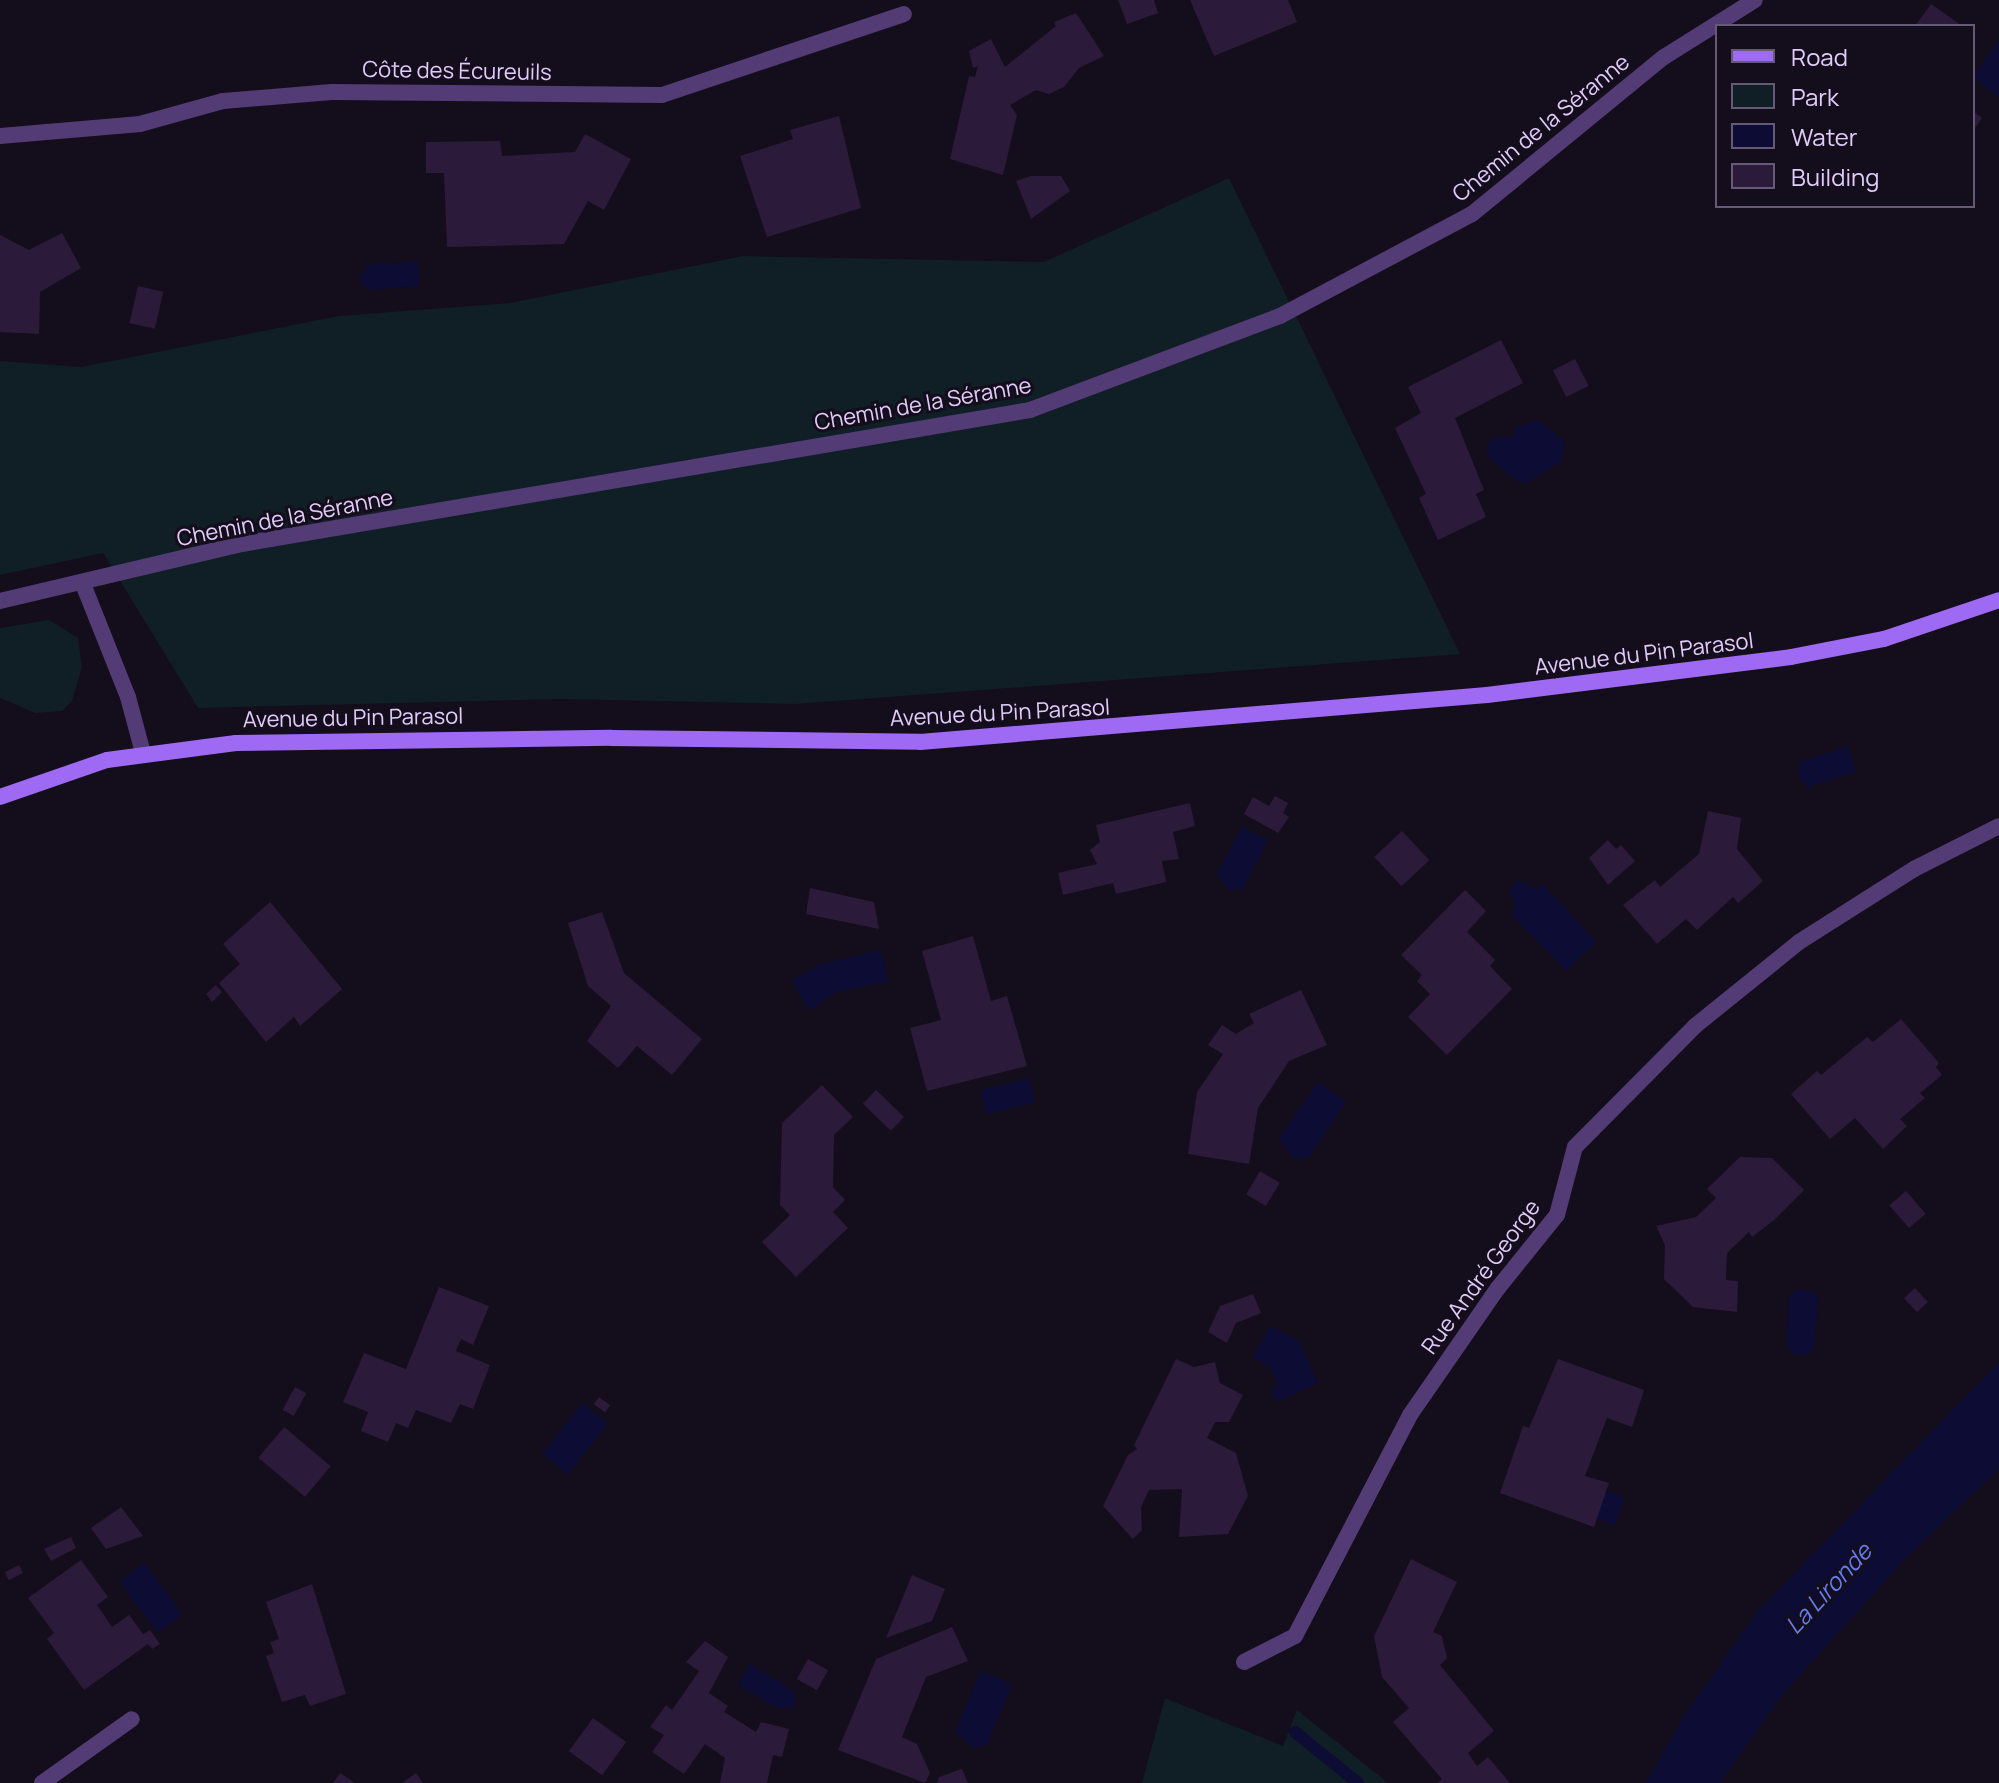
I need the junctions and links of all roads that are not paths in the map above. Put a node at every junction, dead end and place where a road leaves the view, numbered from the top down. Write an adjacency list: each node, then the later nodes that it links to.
1 (1755, 0): 3 (street, Chemin de la Séranne)
2 (904, 14): 5 (street, Côte des Écureuils)
3 (1717, 24)
4 (1715, 25): 6 (street, Chemin de la Séranne)
5 (0, 136)
6 (83, 584): 8 (street, Chemin de la Séranne); 9 (street)
7 (1999, 600): 9 (street, Avenue du Pin Parasol)
8 (0, 601)
9 (143, 753): 10 (street, Avenue du Pin Parasol)
10 (2, 793)
11 (1999, 826): 12 (street, Rue André George)
12 (1244, 1662)
13 (132, 1719): 14 (street)
14 (42, 1783)

